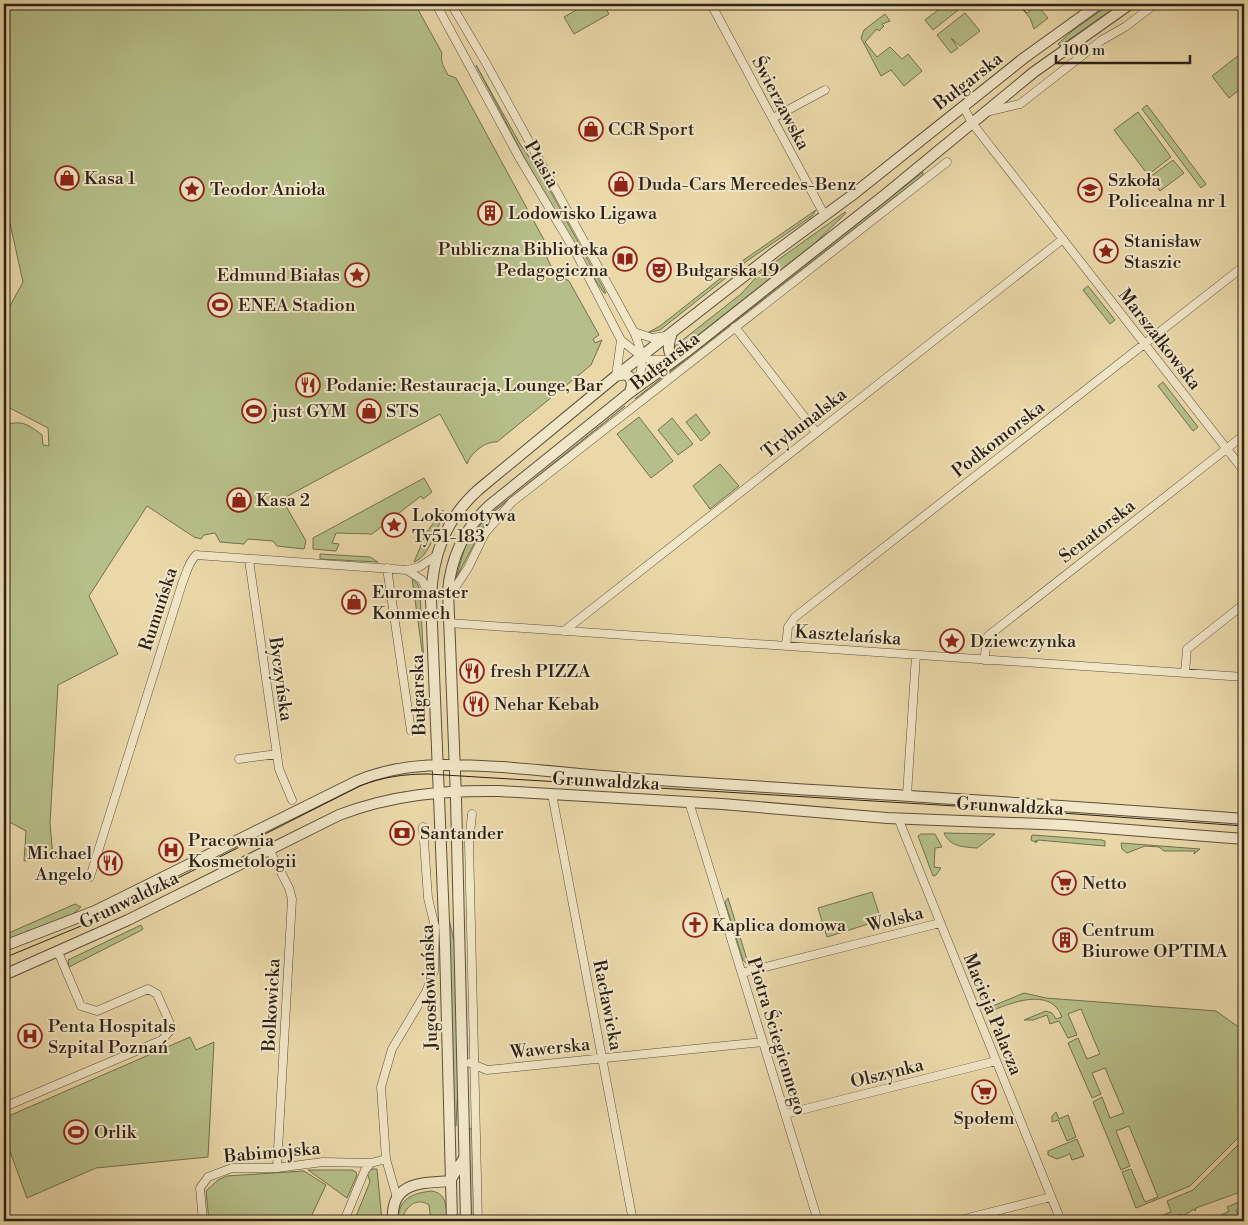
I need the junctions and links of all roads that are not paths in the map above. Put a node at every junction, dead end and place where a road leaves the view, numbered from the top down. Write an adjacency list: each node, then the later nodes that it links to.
1 (436, 4): 21 (street, Ptasia)
2 (451, 4): 19 (street, Ptasia)
3 (711, 4): 10 (street, Świerzawska)
4 (1099, 4): 8 (street, Bułgarska)
5 (1130, 4): 9 (street, Bułgarska)
6 (1155, 4): 9 (street, Bułgarska)
7 (825, 90): 10 (street)
8 (964, 106): 11 (street, Marszałkowska); 15 (street, Bułgarska)
9 (985, 112): 11 (street, Bułgarska)
10 (773, 118): 15 (street, Świerzawska)
11 (972, 123): 13 (street, Bułgarska); 16 (street, Marszałkowska)
12 (946, 162): 14 (street, Bułgarska)
13 (922, 164): 14 (street); 24 (street, Bułgarska)
14 (931, 175): 18 (street, Bułgarska)
15 (826, 216): 20 (street, Bułgarska)
16 (1063, 239): 22 (street, Marszałkowska); 27 (street, Trybunalska)
17 (1244, 266): 22 (street, Podkomorska)
18 (735, 327): 27 (street); 35 (street, Bułgarska)
19 (634, 332): 20 (street); 23 (street, Ptasia)
20 (671, 336): 23 (street, Bułgarska); 24 (street, Bułgarska)
21 (622, 340): 23 (street, Ptasia); 25 (street)
22 (1145, 344): 29 (street, Marszałkowska); 40 (street, Podkomorska)
23 (642, 357): 24 (street); 25 (street, Bułgarska); 26 (street, Ptasia)
24 (675, 360): 26 (street, Bułgarska)
25 (616, 376): 26 (street, Bułgarska); 31 (street, Bułgarska)
26 (630, 392): 35 (street, Bułgarska)
27 (816, 432): 39 (street, Trybunalska)
28 (1244, 435): 29 (street, Senatorska)
29 (1227, 449): 30 (street, Marszałkowska); 42 (street, Senatorska)
30 (1244, 471)
31 (436, 556): 34 (street, Rumuńska); 36 (street, Bułgarska)
32 (248, 560): 33 (street, Rumuńska); 46 (street, Byczyńska); 62 (street, Rumuńska)
33 (387, 568): 34 (street, Rumuńska); 45 (street, Bułgarska)
34 (407, 570): 36 (street)
35 (448, 599): 38 (street, Bułgarska)
36 (431, 600): 48 (street, Bułgarska)
37 (1244, 604): 43 (street)
38 (450, 623): 39 (street, Kasztelańska); 49 (street, Bułgarska)
39 (564, 631): 40 (street, Kasztelańska)
40 (786, 646): 41 (street, Kasztelańska)
41 (916, 655): 42 (street, Kasztelańska); 53 (street)
42 (984, 660): 43 (street, Kasztelańska)
43 (1185, 673): 44 (street, Kasztelańska)
44 (1244, 677)
45 (411, 731)
46 (276, 754): 47 (street); 54 (street, Byczyńska)
47 (239, 759)
48 (436, 764): 49 (street, Grunwaldzka); 51 (street, Bułgarska); 64 (street, Grunwaldzka)
49 (455, 765): 50 (street, Bułgarska); 53 (street, Grunwaldzka)
50 (456, 792): 51 (street, Grunwaldzka); 52 (street, Grunwaldzka); 69 (street, Jugosłowiańska)
51 (438, 793): 61 (street, Grunwaldzka); 79 (street, Jugosłowiańska)
52 (552, 794): 55 (street, Grunwaldzka); 70 (street, Racławicka)
53 (907, 795): 58 (street, Grunwaldzka)
54 (292, 800)
55 (689, 802): 57 (street, Grunwaldzka); 66 (street, Piotra Ściegiennego)
56 (472, 814): 72 (street)
57 (898, 818): 60 (street, Grunwaldzka); 63 (street, Macieja Palacza)
58 (1244, 819)
59 (423, 827): 76 (street, Jugosłowiańska)
60 (1244, 839)
61 (269, 849): 65 (street, Grunwaldzka); 78 (street, Bolkowicka)
62 (90, 877)
63 (940, 923): 66 (street, Wolska); 71 (street, Macieja Palacza)
64 (4, 946)
65 (58, 952): 67 (street, Grunwaldzka); 73 (street)
66 (742, 973): 68 (street, Piotra Ściegiennego)
67 (4, 975)
68 (763, 1042): 70 (street, Wawerska); 74 (street, Piotra Ściegiennego)
69 (462, 1057): 72 (street, Wawerska); 75 (street, Jugosłowiańska)
70 (602, 1058): 72 (street, Wawerska); 89 (street, Racławicka)
71 (996, 1061): 74 (street, Olszynka); 80 (street, Macieja Palacza)
72 (474, 1065): 88 (street)
73 (4, 1108)
74 (785, 1114): 90 (street, Piotra Ściegiennego)
75 (465, 1154): 79 (street, Jugosłowiańska); 82 (street, Jugosłowiańska)
76 (386, 1159): 77 (street, Babimojska); 81 (street, Jugosłowiańska)
77 (371, 1164): 78 (street, Babimojska); 84 (street)
78 (277, 1168): 83 (street, Babimojska)
79 (450, 1180): 81 (street); 82 (street, Jugosłowiańska); 86 (street, Jugosłowiańska)
80 (1051, 1197): 91 (street); 92 (street, Macieja Palacza)
81 (397, 1198): 85 (street, Jugosłowiańska)
82 (466, 1206): 87 (street, Jugosłowiańska)
83 (203, 1221)
84 (344, 1221)
85 (393, 1221)
86 (452, 1221)
87 (466, 1221)
88 (478, 1221)
89 (633, 1221)
90 (818, 1221)
91 (956, 1221)
92 (1061, 1221)

